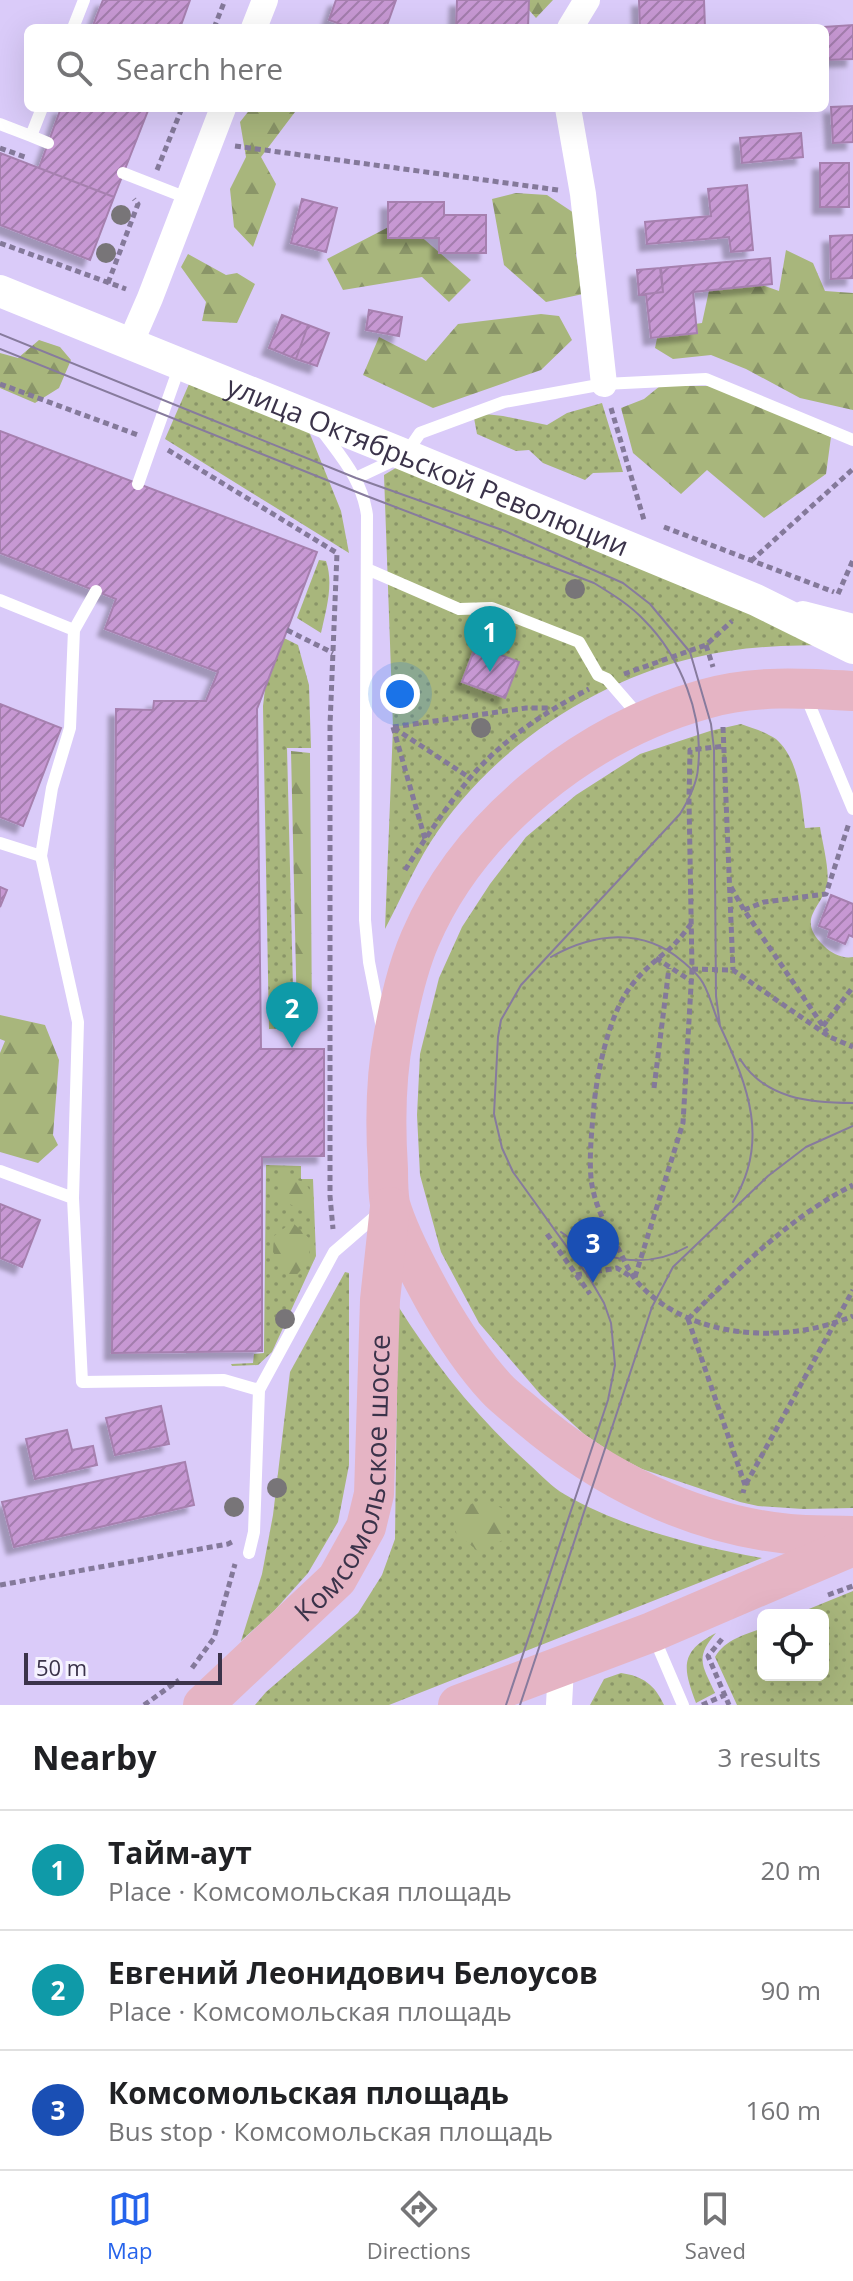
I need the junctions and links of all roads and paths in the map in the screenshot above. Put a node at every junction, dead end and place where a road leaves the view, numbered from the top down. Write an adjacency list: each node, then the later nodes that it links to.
1 (84, 0): 5 (lane)
2 (225, 0): 6 (path)
3 (265, 0): 7 (street)
4 (587, 0): 8 (street)
5 (75, 24)
6 (216, 24)
7 (256, 24)
8 (572, 24)
9 (40, 112): 14 (lane)
10 (180, 112): 20 (path)
11 (221, 112): 16 (street)
12 (569, 112): 21 (street)
13 (0, 124): 14 (lane)
14 (31, 136): 15 (lane)
15 (48, 143)
16 (209, 143): 21 (path); 23 (street)
17 (0, 148): 18 (path)
18 (27, 158)
19 (123, 173): 20 (lane)
20 (151, 184): 23 (lane)
21 (583, 194): 31 (street)
22 (124, 195): 25 (path)
23 (187, 198): 27 (street)
24 (0, 243): 25 (path)
25 (108, 283): 27 (path)
26 (0, 291): 28 (street, улица Октябрьской Революции)
27 (150, 298): 28 (street)
28 (130, 344): 29 (street, улица Октябрьской Революции)
29 (180, 365): 32 (street, улица Октябрьской Революции); 34 (lane)
30 (0, 384): 34 (path)
31 (604, 384): 33 (lane); 35 (lane); 39 (path)
32 (314, 419): 35 (street, улица Октябрьской Революции); 37 (lane)
33 (853, 440)
34 (152, 441): 38 (lane); 51 (path)
35 (405, 455): 37 (lane); 46 (street, улица Октябрьской Революции)
36 (853, 469): 41 (path)
37 (356, 478): 42 (lane)
38 (138, 484)
39 (644, 520)
40 (853, 560): 44 (path)
41 (751, 561)
42 (367, 569): 52 (lane); 78 (lane)
43 (96, 591): 48 (lane)
44 (838, 594)
45 (0, 600): 48 (lane)
46 (762, 603): 47 (street); 50 (street, улица Октябрьской Революции); 52 (path)
47 (853, 627)
48 (74, 630): 64 (lane)
49 (287, 630): 51 (path)
50 (853, 648)
51 (333, 653): 57 (path)
52 (607, 679): 55 (path); 56 (lane)
53 (802, 688): 54 (main road); 56 (main road); 61 (lane)
54 (853, 691)
55 (552, 708): 59 (path); 60 (path)
56 (644, 722): 78 (main road)
57 (330, 725): 58 (path); 85 (path)
58 (340, 725)
59 (393, 727): 60 (path); 62 (path)
60 (470, 778): 62 (path)
61 (853, 810): 67 (path)
62 (425, 839): 65 (path)
63 (0, 843): 64 (lane)
64 (41, 856): 82 (lane)
65 (405, 870)
66 (731, 886): 67 (path); 68 (path); 72 (path)
67 (744, 910): 75 (path)
68 (691, 924): 69 (path); 71 (path)
69 (656, 958): 70 (path); 87 (path)
70 (669, 968): 73 (path); 79 (path)
71 (692, 969): 72 (path); 73 (path)
72 (733, 970): 76 (path)
73 (691, 981): 87 (path)
74 (853, 987): 75 (path)
75 (823, 1026): 76 (path)
76 (830, 1037): 77 (path)
77 (853, 1047)
78 (388, 1063): 83 (main road)
79 (654, 1088)
80 (0, 1171): 82 (lane)
81 (853, 1185): 91 (path)
82 (73, 1198): 93 (lane)
83 (390, 1203): 85 (lane); 95 (main road); 105 (main road, Комсомольское шоссе)
84 (547, 1234): 86 (path)
85 (334, 1252): 93 (lane)
86 (576, 1275): 87 (path); 89 (path)
87 (634, 1278): 91 (path)
88 (853, 1290): 92 (path)
89 (590, 1294)
90 (853, 1316): 92 (path)
91 (688, 1319): 92 (path); 94 (path)
92 (835, 1324): 94 (path)
93 (259, 1390): 100 (lane)
94 (745, 1485): 95 (path)
95 (735, 1525): 97 (main road)
96 (239, 1530): 98 (path)
97 (853, 1536)
98 (236, 1540): 101 (path); 107 (path)
99 (853, 1546): 102 (main road)
100 (249, 1553)
101 (0, 1585)
102 (652, 1632): 104 (main road); 110 (lane)
103 (726, 1637): 106 (path)
104 (560, 1686): 109 (main road)
105 (232, 1688): 108 (main road, Комсомольское шоссе)
106 (725, 1695): 111 (path); 112 (path)
107 (144, 1705)
108 (203, 1705)
109 (458, 1705)
110 (683, 1705)
111 (702, 1705)
112 (729, 1705)

